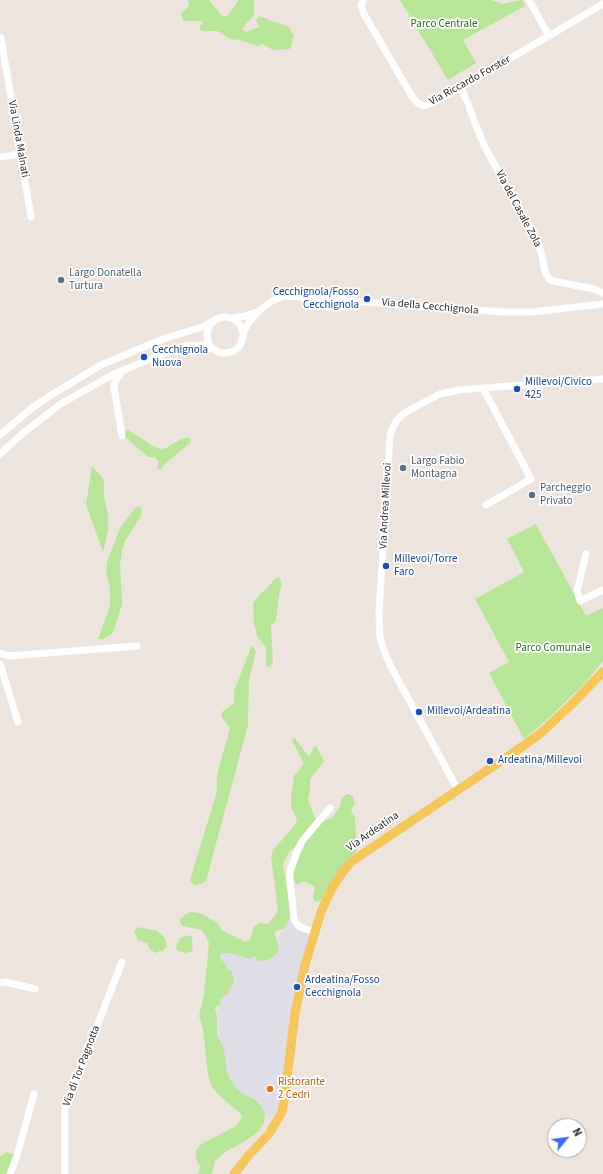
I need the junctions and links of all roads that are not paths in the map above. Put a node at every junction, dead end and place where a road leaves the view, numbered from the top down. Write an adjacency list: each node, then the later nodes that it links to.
1 (363, 0): 6 (street, Via Riccardo Forster)
2 (529, 0): 4 (street)
3 (603, 4): 4 (street, Via Riccardo Forster)
4 (549, 36): 6 (street, Via Riccardo Forster)
5 (1, 38): 7 (street, Via Linda Malnati)
6 (460, 88): 10 (street, Via del Casale Zola)
7 (21, 154): 8 (street); 9 (street, Via Linda Malnati)
8 (0, 157)
9 (31, 217)
10 (603, 293)
11 (603, 304): 12 (street, Via della Cecchignola)
12 (260, 310): 13 (street, Via della Cecchignola); 15 (street, Via della Cecchignola)
13 (230, 318): 14 (street); 15 (street)
14 (213, 321): 16 (street); 22 (street)
15 (243, 334): 16 (street)
16 (215, 350): 17 (street)
17 (123, 370): 19 (street); 20 (street)
18 (603, 379): 21 (street, Via Andrea Millevoi)
19 (98, 382): 20 (street); 24 (street)
20 (114, 386): 23 (street)
21 (483, 388): 25 (street); 33 (street, Via Andrea Millevoi)
22 (0, 435)
23 (122, 436)
24 (0, 454)
25 (486, 505)
26 (586, 554): 27 (street)
27 (603, 590)
28 (137, 646): 29 (street)
29 (0, 653)
30 (0, 664): 32 (street)
31 (603, 672): 33 (main road, Via Ardeatina)
32 (18, 722)
33 (458, 790): 35 (main road, Via Ardeatina)
34 (330, 808): 35 (street)
35 (314, 932): 42 (main road, Via Ardeatina)
36 (122, 962): 41 (street, Via di Tor Pagnotta)
37 (0, 983): 38 (street)
38 (35, 989)
39 (34, 1094): 40 (street)
40 (10, 1174)
41 (64, 1174)
42 (234, 1174)

